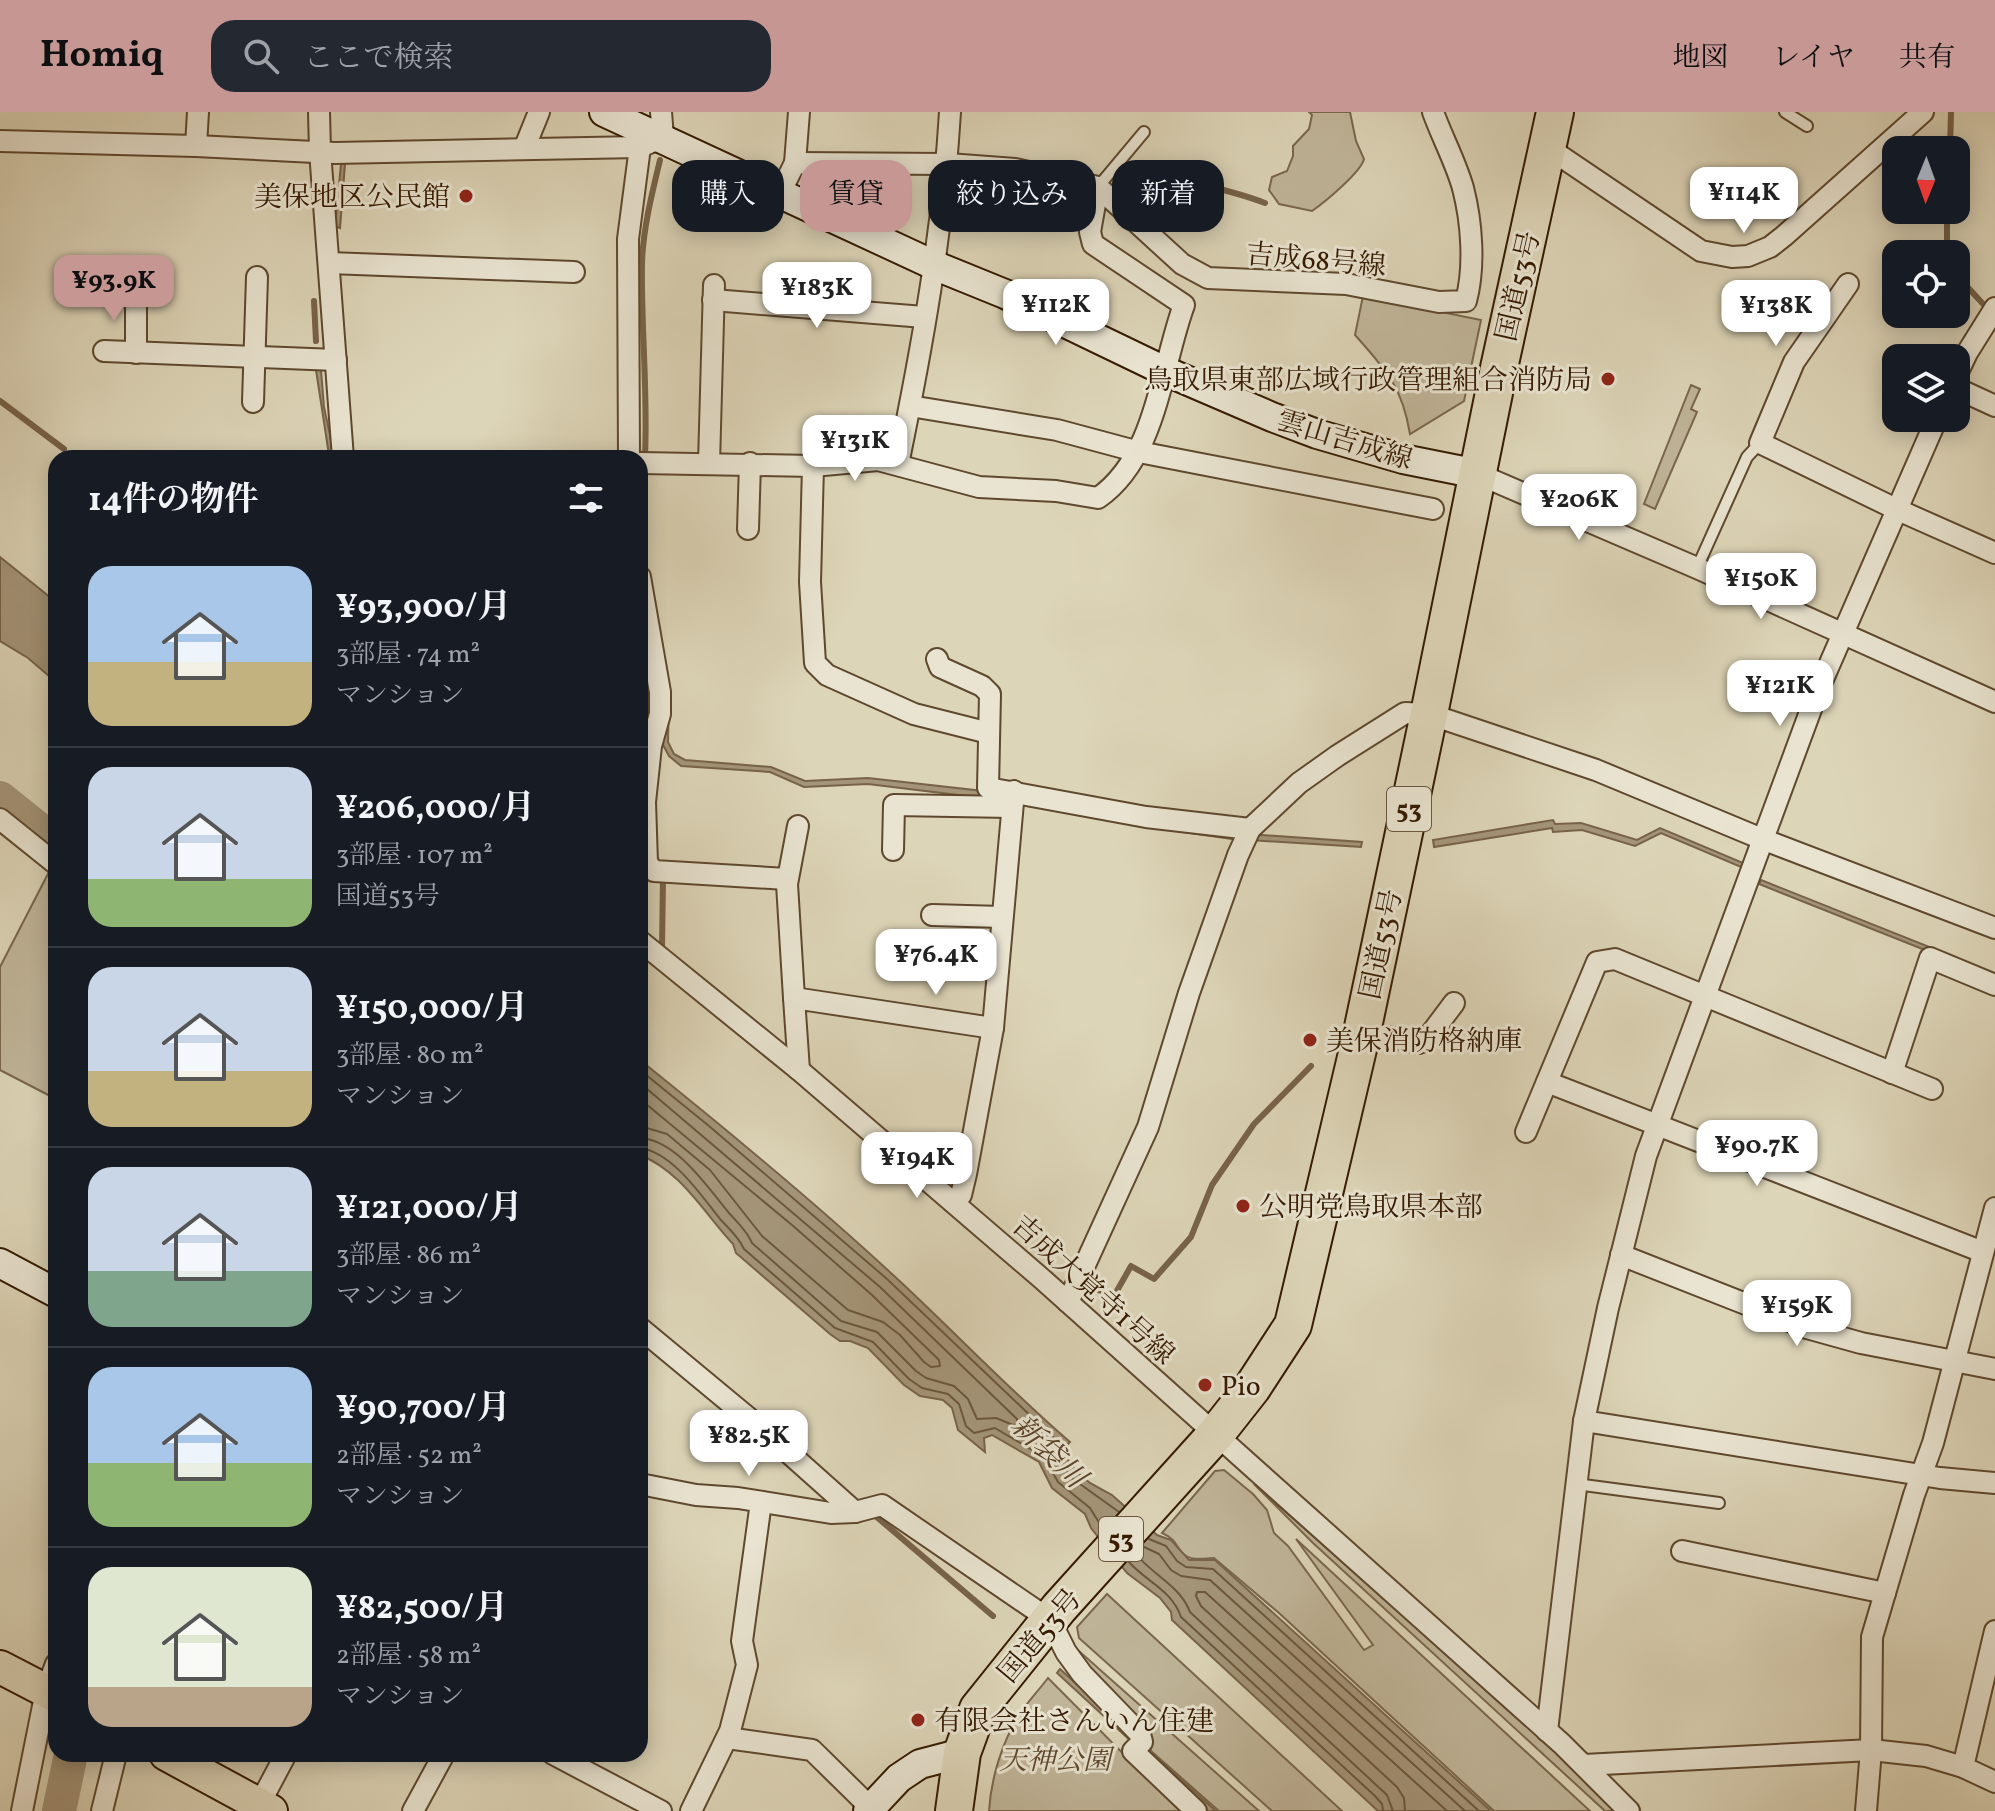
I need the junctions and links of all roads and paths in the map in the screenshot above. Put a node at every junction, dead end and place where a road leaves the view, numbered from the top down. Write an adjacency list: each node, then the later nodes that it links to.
1 (198, 112): 15 (street)
2 (319, 112): 18 (street)
3 (539, 112): 17 (street)
4 (799, 112): 21 (street)
5 (950, 112): 20 (street)
6 (1433, 112): 30 (street, 吉成68号線)
7 (1555, 112): 16 (highway, 国道53号 / 53)
8 (1785, 112): 11 (lane)
9 (1923, 112): 16 (street)
10 (616, 114): 12 (street, 雲山吉成線)
11 (1807, 126)
12 (655, 132): 17 (street); 19 (street, 雲山吉成線); 50 (street)
13 (1144, 132): 24 (lane)
14 (0, 141): 15 (street)
15 (196, 146): 18 (street)
16 (1547, 147): 57 (highway, 国道53号 / 53)
17 (524, 149): 18 (street)
18 (320, 151): 27 (street)
19 (712, 160)
20 (948, 160)
21 (795, 163): 22 (street); 23 (street)
22 (928, 164)
23 (784, 185)
24 (1098, 187): 30 (street, 吉成68号線); 34 (street)
25 (784, 195): 28 (street, 雲山吉成線)
26 (940, 232): 28 (street)
27 (329, 263): 29 (street); 41 (street)
28 (936, 266): 36 (street); 42 (street, 雲山吉成線)
29 (574, 272)
30 (1203, 276): 34 (street)
31 (257, 277): 40 (street)
32 (1848, 284): 48 (street)
33 (136, 294): 39 (street)
34 (1184, 305): 42 (street)
35 (1995, 308): 37 (street)
36 (924, 317): 45 (street); 53 (street)
37 (1970, 348)
38 (104, 351): 39 (street)
39 (136, 353): 40 (street)
40 (254, 357): 41 (street); 44 (street)
41 (336, 360): 49 (street)
42 (1165, 371): 51 (street); 57 (street, 雲山吉成線)
43 (1970, 394): 46 (street)
44 (253, 402)
45 (910, 406): 51 (street); 55 (street)
46 (1995, 406)
47 (1931, 432): 59 (street)
48 (1760, 443): 59 (street); 62 (lane)
49 (342, 450)
50 (629, 450)
51 (1139, 452): 55 (street); 58 (street)
52 (648, 463): 53 (street)
53 (709, 463): 54 (street)
54 (750, 463): 56 (street); 60 (street)
55 (898, 464): 56 (street)
56 (813, 466): 69 (street)
57 (1478, 474): 62 (street); 68 (highway, 国道53号 / 53)
58 (1433, 509)
59 (1896, 509): 61 (street); 63 (street)
60 (748, 529)
61 (1995, 553)
62 (1697, 568): 63 (street)
63 (1842, 634): 67 (street); 75 (street)
64 (937, 659): 69 (street)
65 (648, 664): 66 (street)
66 (650, 686): 70 (street)
67 (1995, 702)
68 (1429, 714): 74 (street); 75 (street); 89 (highway, 国道53号 / 53)
69 (989, 733): 71 (street)
70 (648, 774)
71 (1013, 799): 74 (street); 76 (street); 81 (street)
72 (0, 819): 77 (street)
73 (798, 826): 79 (street)
74 (1250, 829): 102 (street)
75 (1762, 839): 82 (street); 85 (street)
76 (893, 850)
77 (48, 858)
78 (648, 864): 79 (street)
79 (787, 879): 86 (street)
80 (932, 915): 81 (street)
81 (1002, 917): 88 (street)
82 (1995, 928)
83 (648, 947): 90 (street, 吉成大覚寺1号線)
84 (1995, 985): 91 (street)
85 (1704, 996): 91 (street); 92 (street); 94 (street)
86 (794, 998): 88 (street); 90 (street)
87 (1454, 1003): 89 (street)
88 (993, 1028): 96 (street)
89 (1362, 1032): 107 (highway, 国道53号 / 53)
90 (799, 1070): 96 (street, 吉成大覚寺1号線)
91 (1892, 1073): 93 (street)
92 (1547, 1082): 94 (street); 95 (street)
93 (1932, 1089)
94 (1656, 1126): 98 (street); 99 (street)
95 (1526, 1132)
96 (953, 1202): 102 (street, 吉成大覚寺1号線)
97 (1995, 1208): 98 (street)
98 (1983, 1252): 104 (street)
99 (1621, 1255): 104 (street); 106 (street)
100 (0, 1263): 101 (street)
101 (48, 1289)
102 (1068, 1302): 107 (street, 吉成大覚寺1号線)
103 (648, 1335): 114 (street)
104 (1954, 1362): 105 (street); 108 (street)
105 (1995, 1369)
106 (1584, 1421): 108 (street); 110 (street)
107 (1215, 1435): 117 (highway, 国道53号 / 53); 122 (street, 吉成大覚寺1号線)
108 (1921, 1475): 109 (street); 116 (street)
109 (1995, 1483)
110 (1576, 1484): 113 (lane); 122 (street)
111 (648, 1486): 112 (street)
112 (761, 1502): 114 (street); 123 (street)
113 (1719, 1503)
114 (855, 1512): 117 (street)
115 (1682, 1551): 116 (street)
116 (1885, 1593): 124 (street)
117 (1055, 1614): 125 (highway, 国道53号 / 53); 142 (street)
118 (1995, 1631): 132 (street)
119 (0, 1667): 120 (main road)
120 (48, 1682)
121 (48, 1704): 136 (street)
122 (1547, 1731): 131 (street, 吉成大覚寺1号線)
123 (727, 1738): 135 (street); 140 (street)
124 (1871, 1750): 131 (street); 132 (street); 144 (street)
125 (962, 1753): 135 (street); 141 (highway, 国道53号 / 53)
126 (114, 1762): 137 (street)
127 (181, 1762): 134 (main road)
128 (283, 1762): 134 (street)
129 (440, 1762): 138 (street)
130 (575, 1762): 139 (street)
131 (1584, 1765): 143 (street, 吉成大覚寺1号線)
132 (1963, 1767): 133 (street)
133 (1995, 1782)
134 (265, 1808)
135 (869, 1810)
136 (22, 1811)
137 (102, 1811)
138 (413, 1811)
139 (661, 1811)
140 (691, 1811)
141 (954, 1811)
142 (1196, 1811)
143 (1629, 1811)
144 (1866, 1811)

